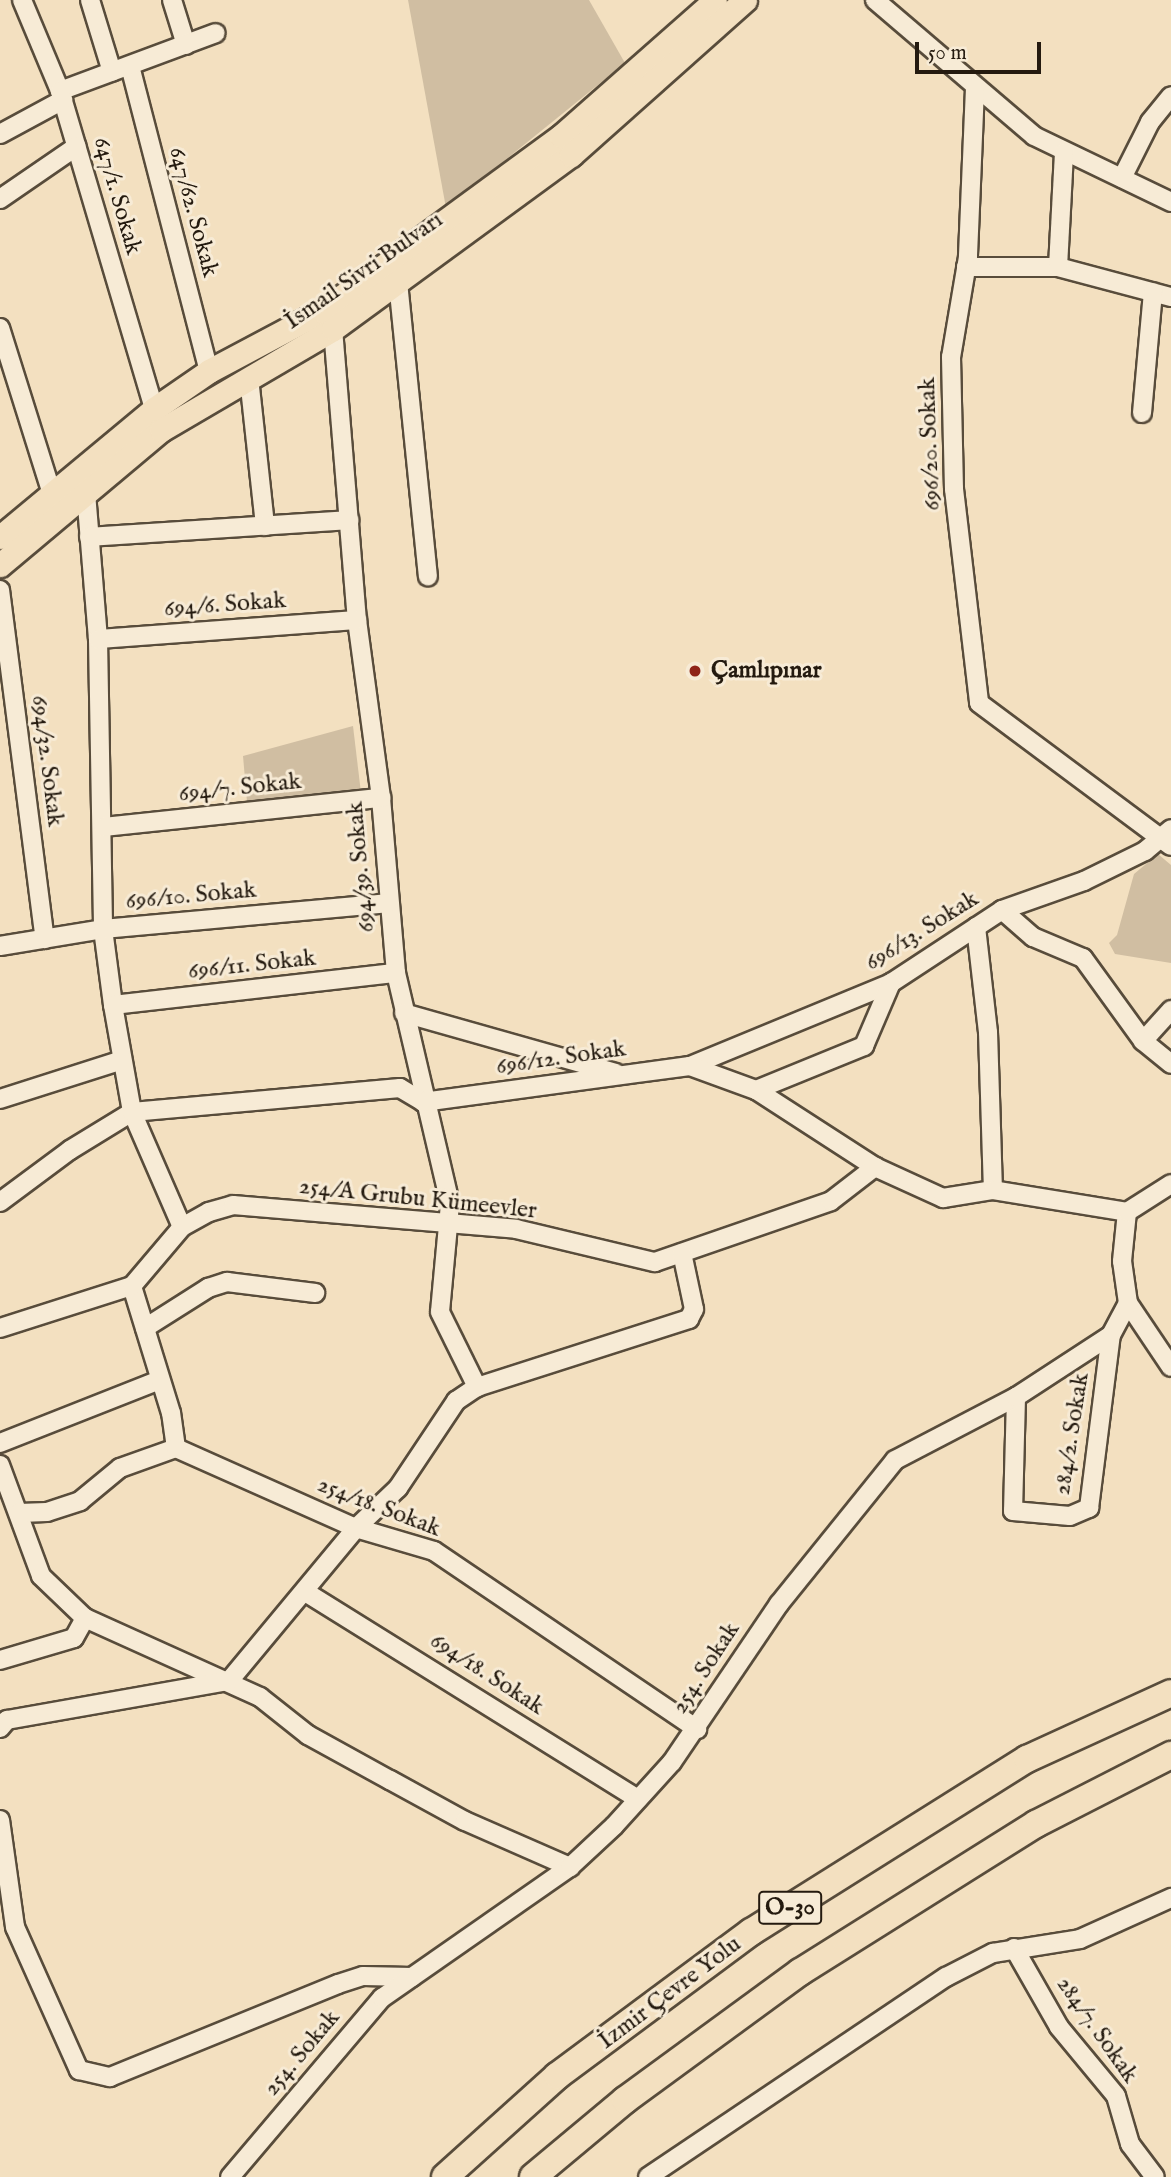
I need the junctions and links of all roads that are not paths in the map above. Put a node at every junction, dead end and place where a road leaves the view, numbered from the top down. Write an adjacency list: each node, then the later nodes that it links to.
1 (22, 0): 12 (street, 647/1. Sokak)
2 (90, 0): 10 (street)
3 (172, 0): 8 (street)
4 (715, 0): 22 (main road, İsmail Sivri Bulvarı)
5 (745, 0): 22 (main road, İsmail Sivri Bulvarı)
6 (875, 0): 11 (street)
7 (216, 33): 8 (street)
8 (187, 45): 9 (street)
9 (130, 66): 10 (street); 26 (street, 647/62. Sokak)
10 (112, 72): 12 (street)
11 (975, 88): 16 (street); 20 (street, 696/20. Sokak)
12 (62, 95): 14 (street); 15 (street, 647/1. Sokak)
13 (1169, 101): 17 (street)
14 (0, 134)
15 (77, 146): 18 (street); 28 (street, 647/1. Sokak)
16 (1064, 152): 17 (street); 21 (street)
17 (1122, 178): 19 (street)
18 (0, 199)
19 (1171, 202)
20 (966, 267): 21 (street); 43 (street, 696/20. Sokak)
21 (1058, 267): 23 (street)
22 (391, 273): 25 (main road, İsmail Sivri Bulvarı); 26 (main road, İsmail Sivri Bulvarı); 37 (street)
23 (1162, 294): 29 (street)
24 (0, 328): 31 (street)
25 (333, 329): 27 (main road, İsmail Sivri Bulvarı); 32 (street, 694/39. Sokak)
26 (209, 371): 28 (main road, İsmail Sivri Bulvarı)
27 (249, 378): 30 (main road, İsmail Sivri Bulvarı); 33 (street)
28 (154, 409): 31 (main road, İsmail Sivri Bulvarı)
29 (1142, 412)
30 (86, 493): 35 (street); 36 (main road, İsmail Sivri Bulvarı)
31 (52, 494): 34 (main road, İsmail Sivri Bulvarı)
32 (349, 520): 33 (street); 39 (street, 694/39. Sokak)
33 (265, 526): 35 (street)
34 (0, 537)
35 (89, 537): 40 (street)
36 (0, 565)
37 (428, 576)
38 (0, 590): 48 (street, 694/32. Sokak)
39 (357, 620): 40 (street, 694/6. Sokak); 41 (street, 694/39. Sokak)
40 (97, 639): 42 (street)
41 (381, 798): 42 (street, 694/7. Sokak); 44 (street, 694/39. Sokak)
42 (103, 827): 47 (street)
43 (1168, 838): 45 (street)
44 (387, 903): 47 (street, 696/10. Sokak); 50 (street, 694/39. Sokak)
45 (1002, 910): 46 (street, 696/13. Sokak); 55 (street, 696/13. Sokak)
46 (976, 927): 51 (street, 696/13. Sokak); 66 (street)
47 (103, 929): 48 (street, 696/10. Sokak); 52 (street)
48 (45, 939): 49 (street, 696/10. Sokak)
49 (0, 946)
50 (396, 973): 52 (street, 696/11. Sokak); 54 (street, 694/39. Sokak)
51 (891, 983): 58 (street, 696/13. Sokak); 60 (street)
52 (113, 1005): 56 (street)
53 (1171, 1010): 55 (street)
54 (404, 1013): 59 (street); 62 (street, 694/39. Sokak)
55 (1143, 1041): 57 (street, 696/13. Sokak)
56 (122, 1060): 61 (street); 63 (street)
57 (1171, 1064)
58 (690, 1066): 59 (street, 696/12. Sokak); 60 (street, 696/12. Sokak)
59 (623, 1074): 62 (street, 696/12. Sokak)
60 (756, 1090): 64 (street, 696/12. Sokak)
61 (0, 1100)
62 (423, 1102): 63 (street); 69 (street, 694/39. Sokak)
63 (132, 1112): 67 (street); 70 (street)
64 (875, 1167): 66 (street, 696/12. Sokak); 71 (street, 254/A Grubu Kümeevler)
65 (1171, 1184): 68 (street)
66 (993, 1190): 68 (street, 696/12. Sokak)
67 (0, 1202)
68 (1127, 1212): 74 (street)
69 (448, 1224): 70 (street, 254/A Grubu Kümeevler); 71 (street, 254/A Grubu Kümeevler); 80 (street, 694/39. Sokak)
70 (182, 1227): 72 (street, 254/A Grubu Kümeevler)
71 (682, 1253): 80 (street)
72 (131, 1286): 75 (street); 76 (street)
73 (315, 1293): 76 (street)
74 (1128, 1303): 77 (street, 254. Sokak); 78 (street)
75 (0, 1328)
76 (145, 1328): 79 (street)
77 (1111, 1335): 81 (street, 254. Sokak); 81 (street, 284/2. Sokak)
78 (1171, 1367)
79 (160, 1380): 82 (street); 83 (street)
80 (477, 1387): 86 (street)
81 (1016, 1397): 93 (street, 254. Sokak)
82 (0, 1443)
83 (176, 1448): 85 (street); 86 (street, 254/18. Sokak)
84 (0, 1465): 85 (street)
85 (19, 1513): 88 (street)
86 (356, 1528): 87 (street); 93 (street, 254/18. Sokak)
87 (307, 1592): 90 (street); 95 (street, 694/18. Sokak)
88 (85, 1618): 89 (street); 90 (street)
89 (0, 1660)
90 (229, 1681): 92 (street); 97 (street)
91 (1171, 1693): 103 (highway, İzmir Çevre Yolu / O-30)
92 (0, 1728)
93 (697, 1729): 95 (street, 254. Sokak)
94 (1171, 1755): 104 (highway, O-30)
95 (638, 1799): 97 (street, 254. Sokak)
96 (0, 1819): 99 (street)
97 (570, 1867): 101 (street, 254. Sokak)
98 (1171, 1898): 100 (street)
99 (8, 1927): 101 (street)
100 (1014, 1948): 105 (street); 106 (street, 284/7. Sokak)
101 (412, 1977): 102 (street, 254. Sokak)
102 (230, 2177)
103 (445, 2177)
104 (533, 2177)
105 (648, 2177)
106 (1155, 2177)

